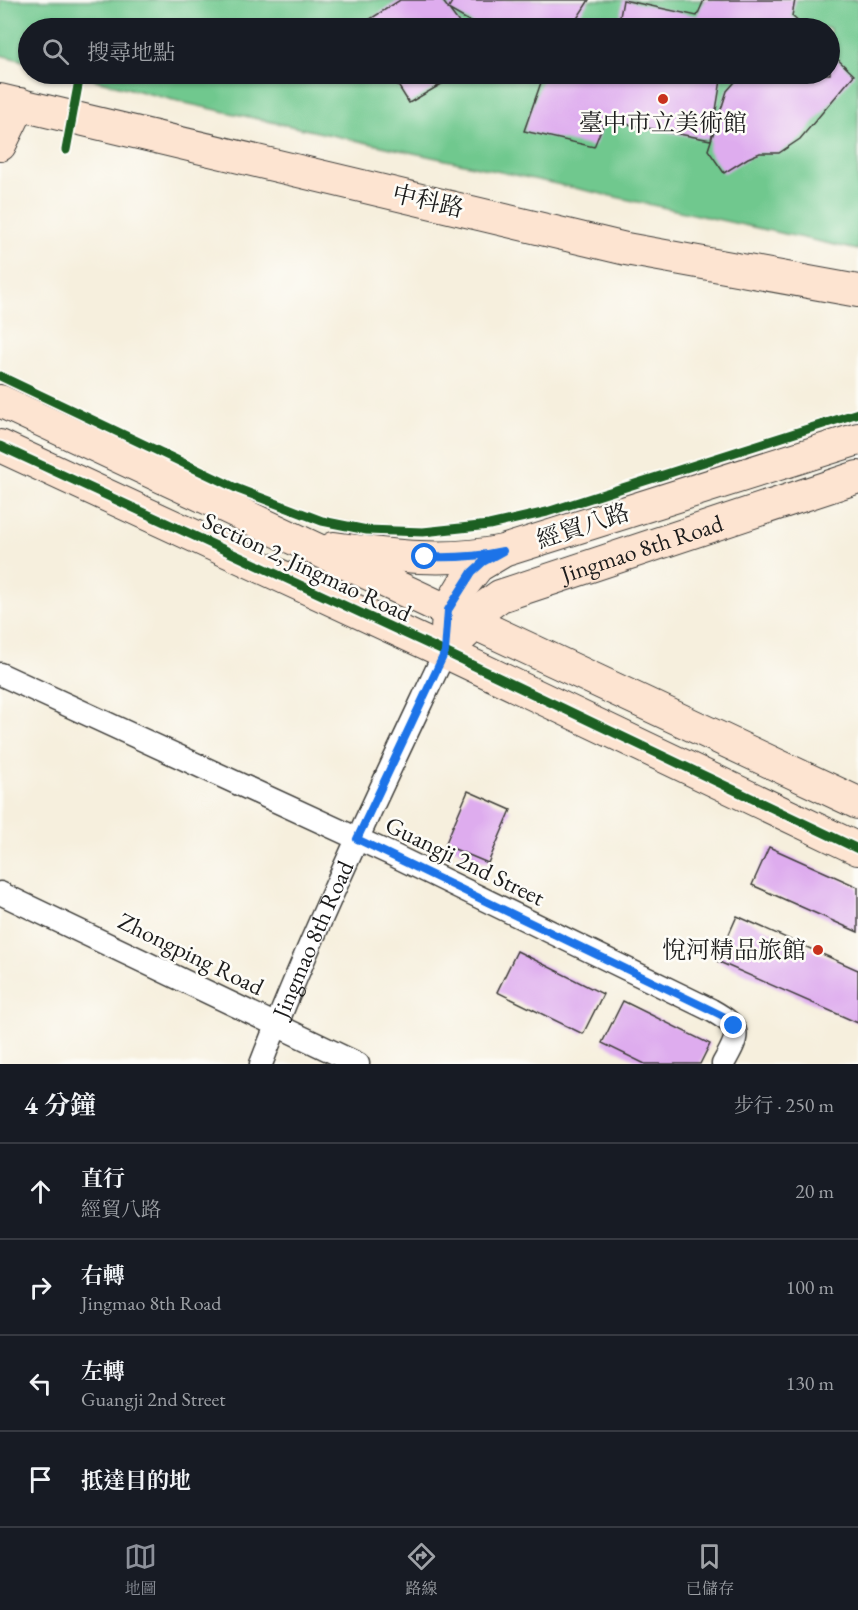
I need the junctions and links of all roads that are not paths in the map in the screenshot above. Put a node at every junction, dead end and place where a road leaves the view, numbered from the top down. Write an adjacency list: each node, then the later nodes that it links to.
1 (10, 102): 2 (street); 3 (street, 中科路)
2 (0, 145)
3 (858, 291)
4 (0, 401): 8 (street, Section 2, Jingmao Road)
5 (858, 439): 9 (street, 經貿八路)
6 (0, 446): 11 (street, Section 2, Jingmao Road)
7 (858, 477): 10 (street, Jingmao 8th Road)
8 (300, 543): 9 (street, 經貿八路); 10 (street, Section 2, Jingmao Road)
9 (503, 551): 10 (street, Jingmao 8th Road)
10 (462, 617): 11 (street, Jingmao 8th Road); 13 (street, Section 2, Jingmao Road)
11 (445, 652): 14 (street, Jingmao 8th Road); 15 (street, Section 2, Jingmao Road)
12 (0, 674): 14 (street, Guangji 2nd Street)
13 (858, 803)
14 (357, 839): 17 (street, Jingmao 8th Road); 20 (street, Guangji 2nd Street)
15 (858, 849)
16 (0, 893): 17 (street, Zhongping Road)
17 (276, 1025): 18 (street, Jingmao 8th Road); 19 (street, Zhongping Road)
18 (261, 1064)
19 (358, 1064)
20 (723, 1064)

